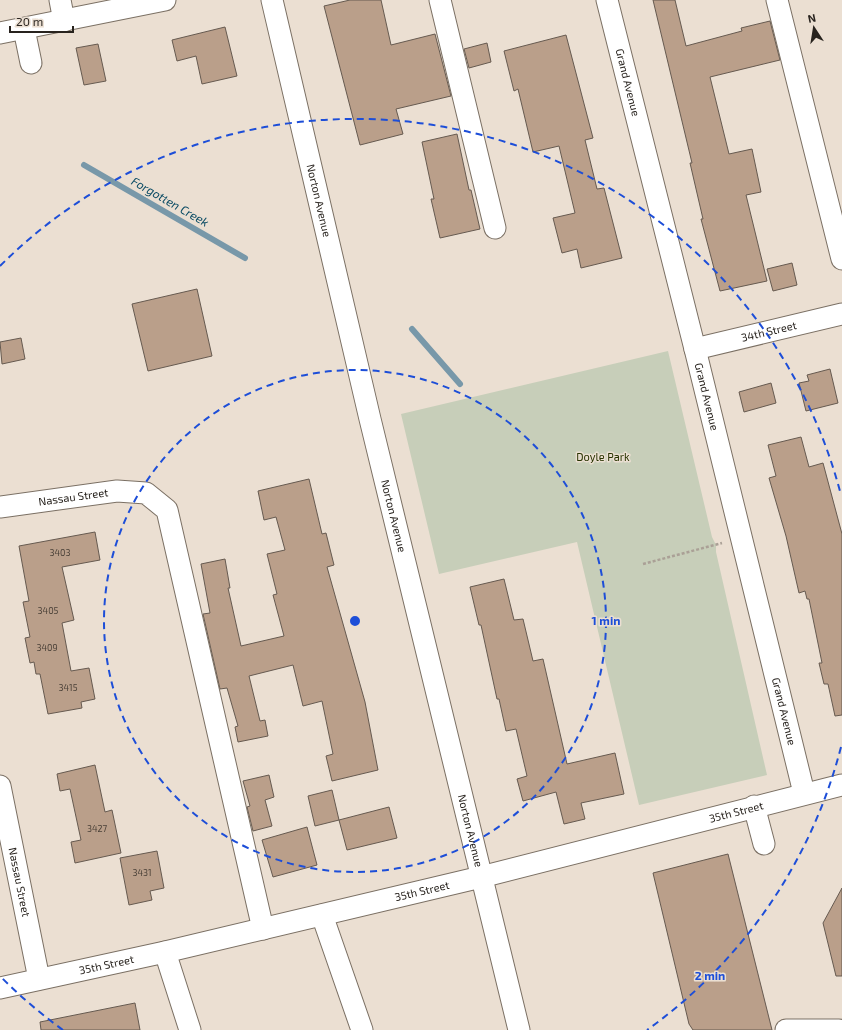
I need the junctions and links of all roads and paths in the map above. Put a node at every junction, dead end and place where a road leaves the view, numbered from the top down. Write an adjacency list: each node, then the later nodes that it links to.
1 (60, 0): 7 (street)
2 (165, 0): 7 (street)
3 (272, 0): 23 (street, Norton Avenue)
4 (440, 0): 11 (street)
5 (607, 0): 14 (street, Grand Avenue)
6 (777, 0): 12 (street)
7 (64, 21): 8 (street)
8 (24, 28): 9 (street); 10 (street)
9 (0, 33)
10 (31, 63)
11 (495, 228)
12 (842, 260)
13 (842, 314): 14 (street, 34th Street)
14 (695, 349): 16 (street, Grand Avenue)
15 (0, 507): 25 (street, Nassau Street)
16 (742, 538): 17 (path); 20 (street, Grand Avenue)
17 (643, 564)
18 (842, 785): 20 (street, 35th Street)
19 (0, 786): 27 (street, Nassau Street)
20 (804, 793): 21 (street, 35th Street)
21 (754, 806): 22 (street); 23 (street, 35th Street)
22 (764, 844)
23 (481, 877): 24 (street, 35th Street); 31 (street, Norton Avenue)
24 (322, 915): 25 (street, 35th Street); 30 (street)
25 (263, 929): 26 (street, 35th Street)
26 (165, 952): 27 (street, 35th Street); 29 (street)
27 (39, 979): 28 (street, 35th Street)
28 (0, 988)
29 (190, 1030)
30 (362, 1030)
31 (519, 1030)
32 (786, 1030): 33 (street)
33 (839, 1030)

